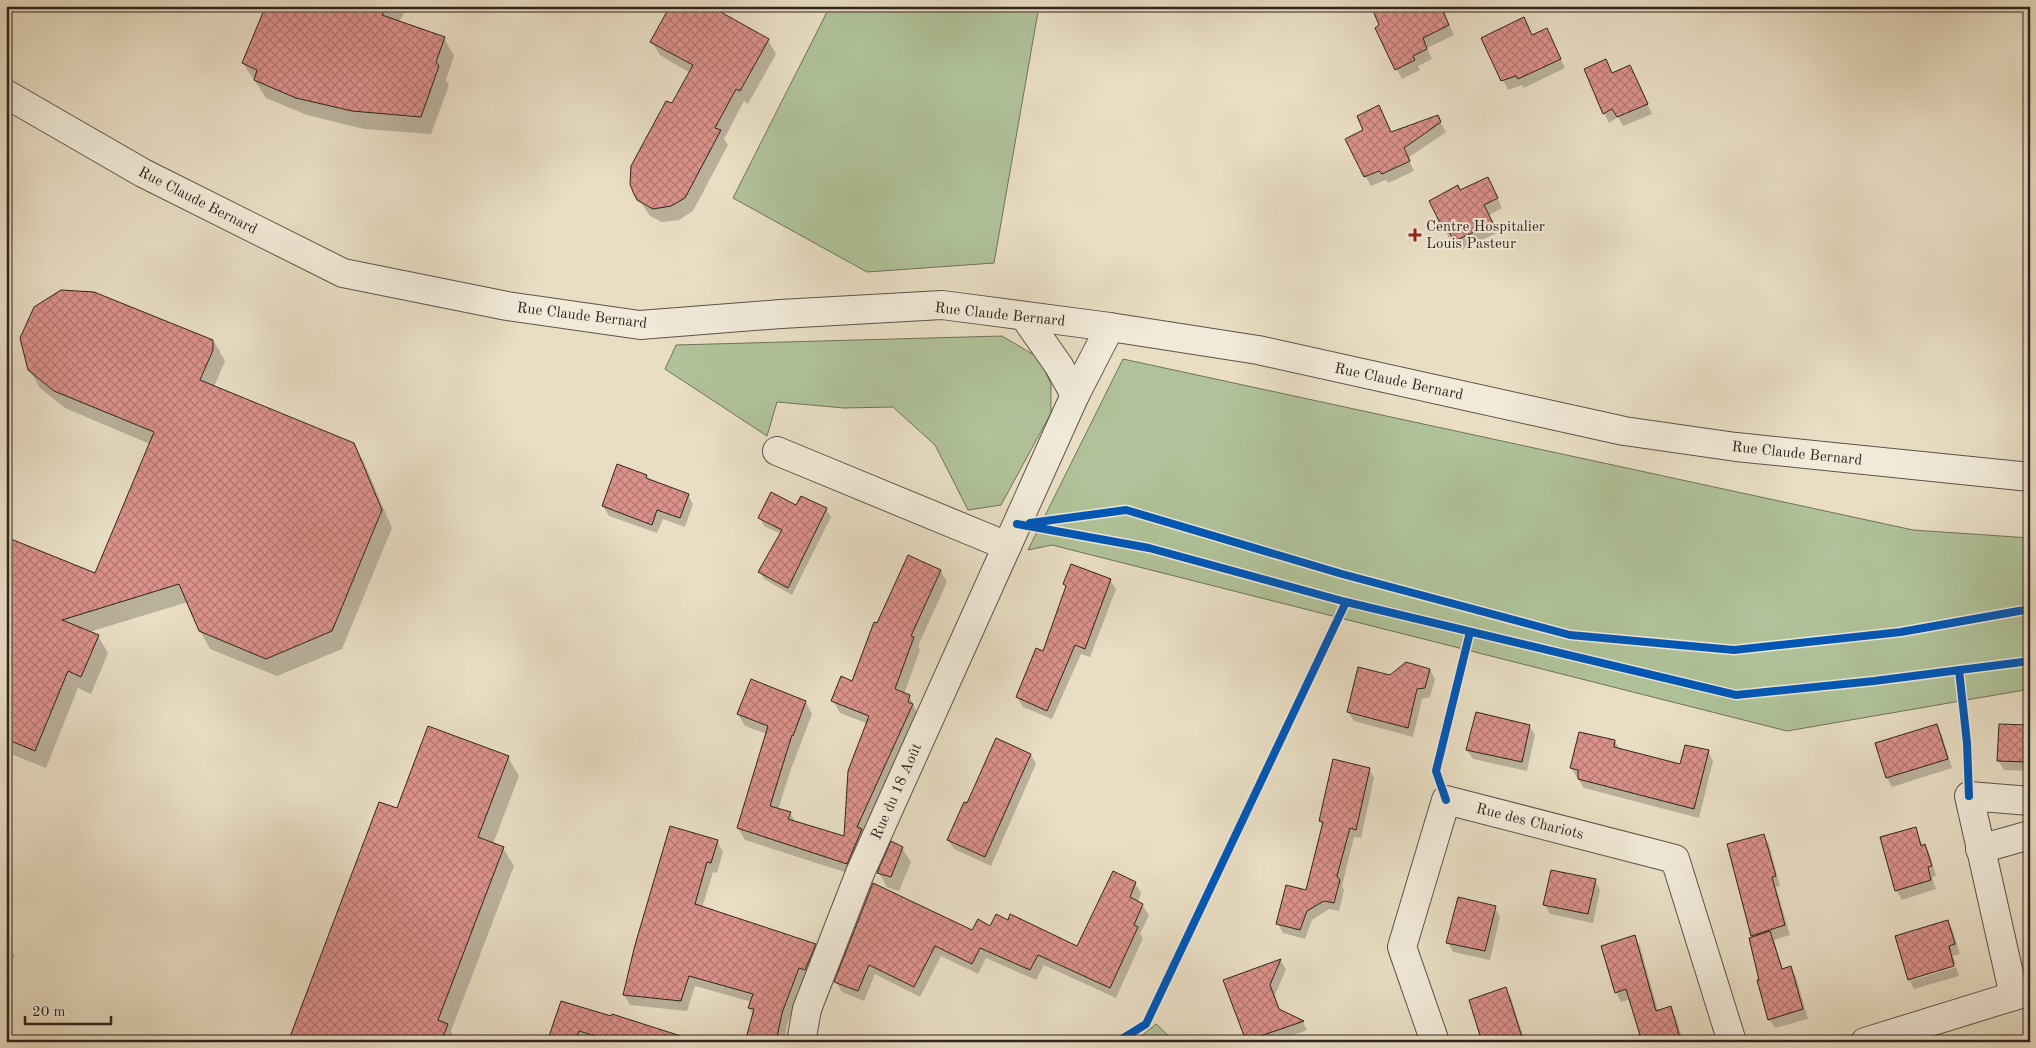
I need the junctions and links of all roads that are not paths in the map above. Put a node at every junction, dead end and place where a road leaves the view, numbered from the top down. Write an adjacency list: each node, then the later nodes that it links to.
1 (6, 94): 2 (street, Rue Claude Bernard)
2 (1024, 316): 3 (street, Rue Claude Bernard); 4 (street)
3 (1110, 326): 4 (street, Rue du 18 Août); 6 (street, Rue Claude Bernard)
4 (1075, 395): 7 (street, Rue du 18 Août)
5 (777, 451): 7 (street)
6 (2030, 477)
7 (1006, 546): 12 (street, Rue du 18 Août)
8 (2030, 801): 10 (street)
9 (2030, 835): 10 (street)
10 (1980, 849): 11 (street)
11 (2022, 993): 15 (street)
12 (801, 1042)
13 (1435, 1042): 14 (street, Rue des Chariots)
14 (1732, 1042)
15 (1865, 1042)

